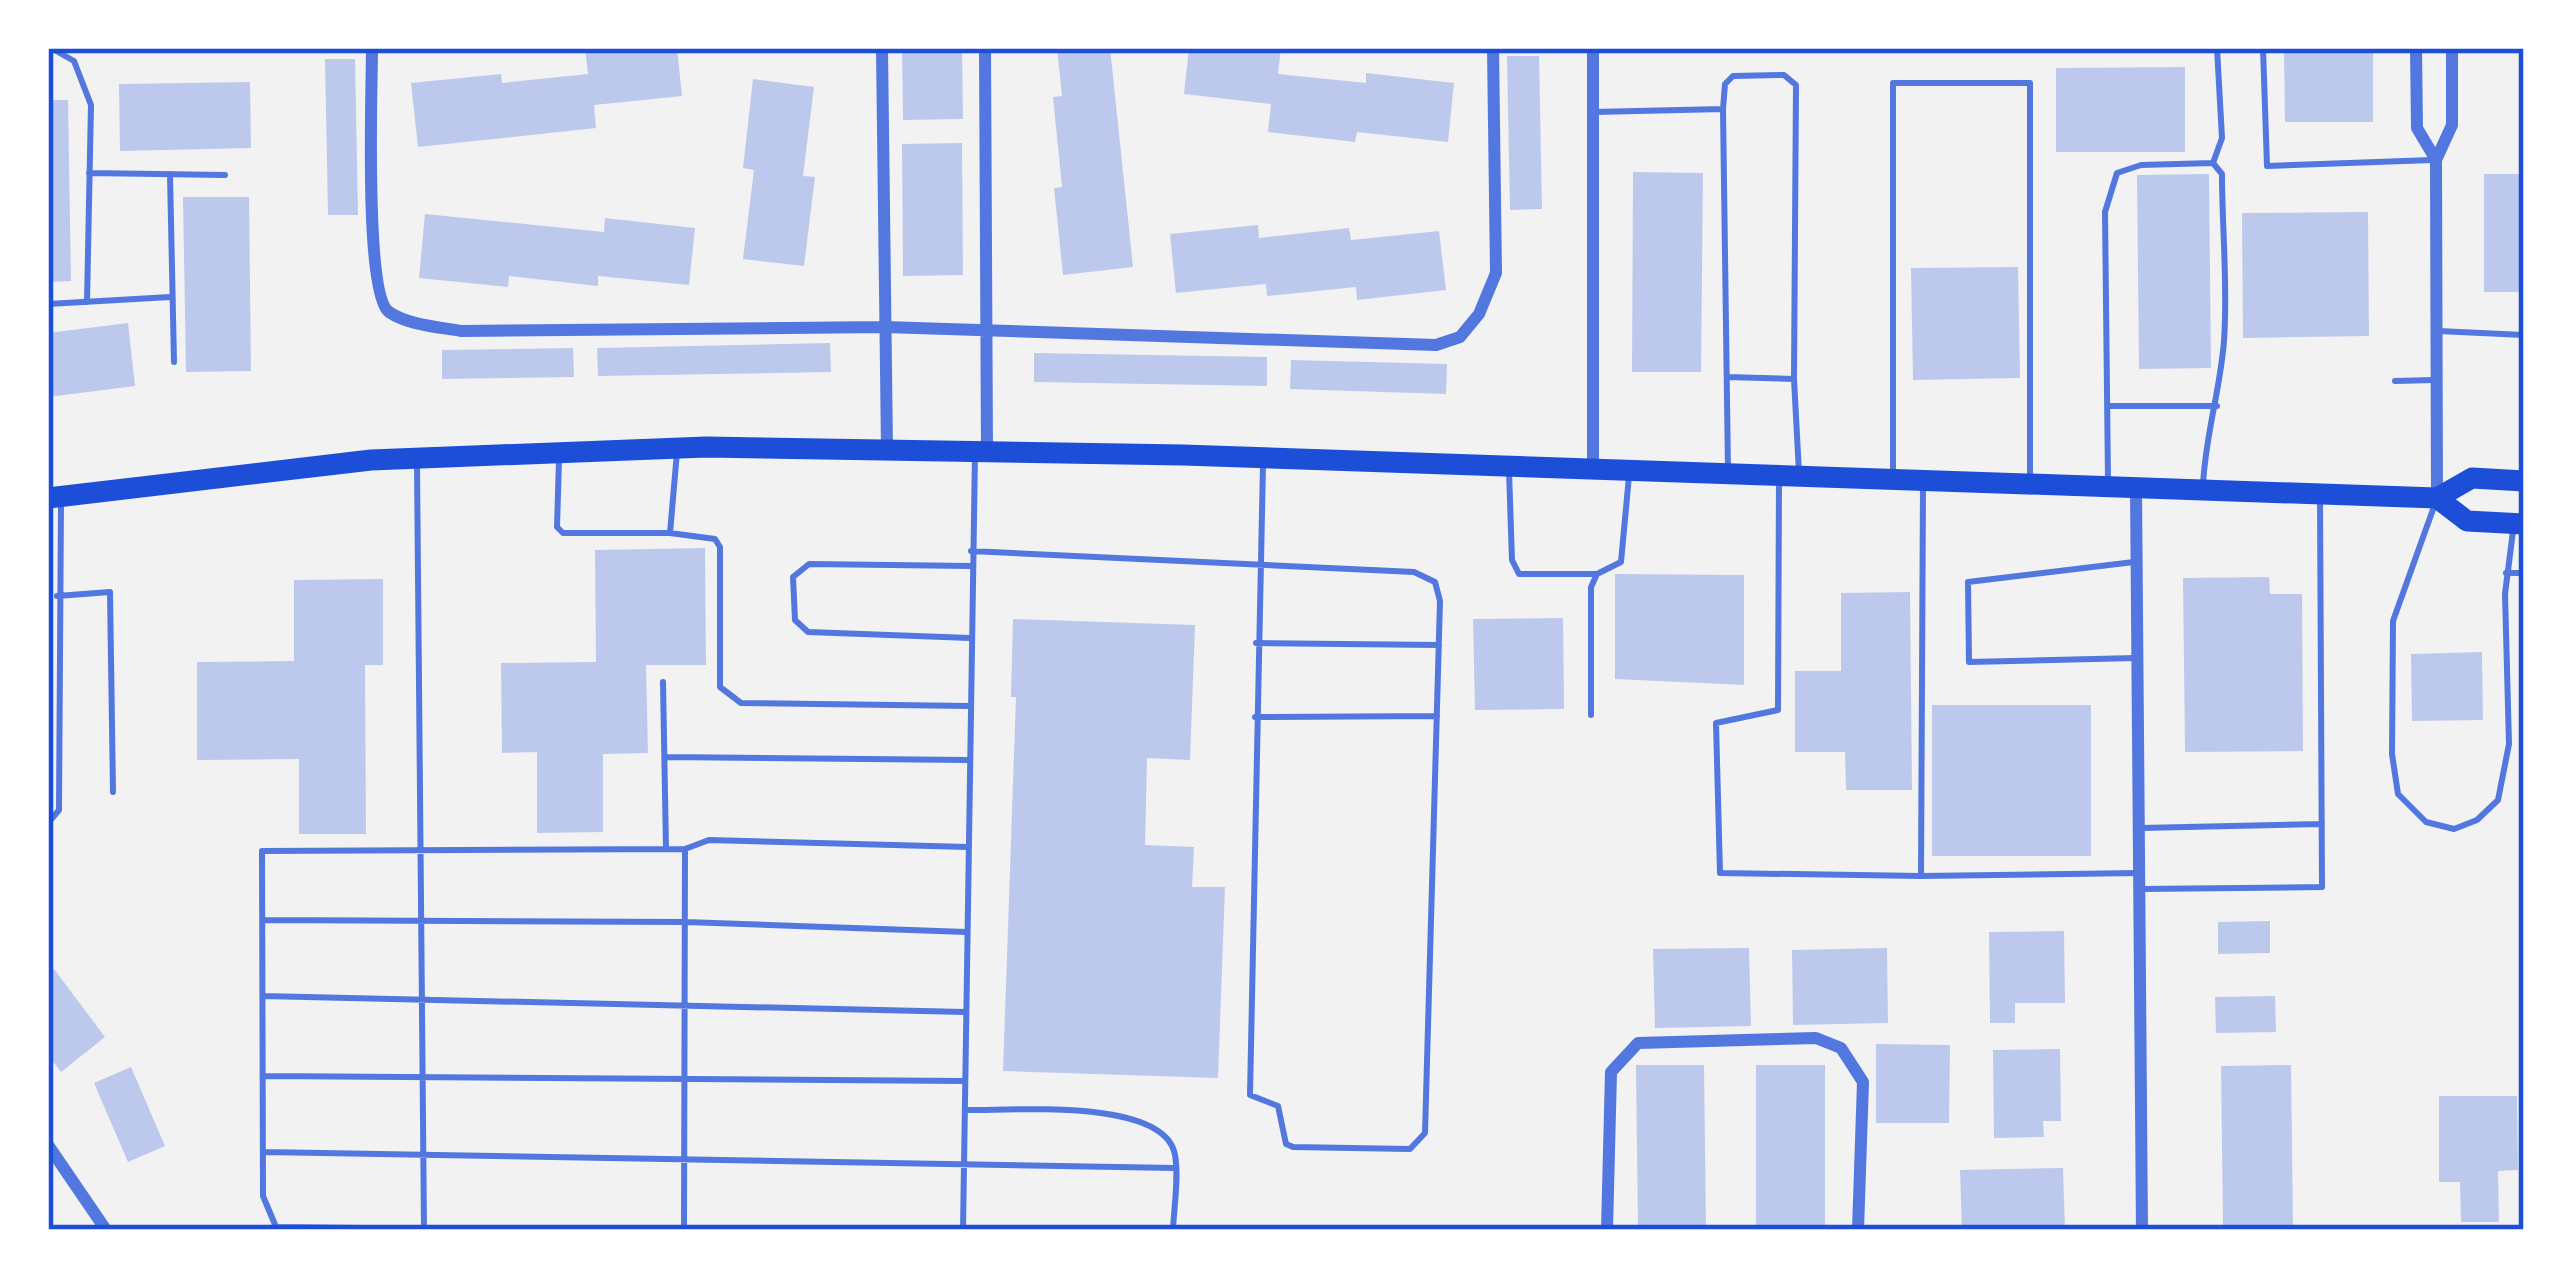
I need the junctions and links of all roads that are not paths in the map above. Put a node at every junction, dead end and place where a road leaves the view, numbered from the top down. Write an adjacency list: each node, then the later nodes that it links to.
1 (51, 48): 15 (lane)
2 (372, 48): 21 (street)
3 (881, 48): 21 (street)
4 (985, 48): 22 (street)
5 (1492, 48): 22 (street)
6 (1594, 48): 12 (street)
7 (2217, 48): 14 (lane)
8 (2263, 48): 13 (lane)
9 (2416, 48): 13 (street)
10 (2452, 48): 13 (street)
11 (1723, 109): 12 (lane); 26 (lane); 27 (lane)
12 (1593, 112): 39 (street)
13 (2435, 160): 23 (street)
14 (2212, 163): 30 (lane); 31 (lane)
15 (89, 173): 16 (lane); 19 (lane)
16 (170, 174): 17 (lane); 18 (lane)
17 (225, 175)
18 (171, 297): 19 (lane); 25 (lane)
19 (87, 302): 20 (lane)
20 (48, 304)
21 (884, 327): 22 (street); 33 (street)
22 (989, 332): 34 (street)
23 (2438, 332): 24 (lane); 28 (street)
24 (2524, 335)
25 (174, 362)
26 (1726, 377): 27 (lane); 41 (lane)
27 (1794, 379): 42 (lane)
28 (2438, 380): 29 (lane); 52 (street)
29 (2395, 381)
30 (2109, 406): 31 (lane); 47 (lane)
31 (2217, 406): 49 (lane)
32 (678, 448): 33 (main road); 35 (main road); 54 (lane)
33 (887, 449): 34 (main road)
34 (981, 451): 37 (main road); 55 (lane)
35 (559, 453): 36 (main road); 54 (lane)
36 (417, 458): 51 (main road); 81 (lane)
37 (1263, 458): 38 (main road); 57 (lane)
38 (1509, 468): 39 (main road); 61 (lane)
39 (1593, 471): 40 (main road)
40 (1629, 472): 41 (main road); 61 (lane)
41 (1728, 475): 42 (main road)
42 (1789, 476): 43 (main road); 83 (lane)
43 (1893, 479): 44 (main road); 46 (lane)
44 (1924, 480): 46 (main road); 83 (lane)
45 (2524, 481): 52 (main road)
46 (2030, 483): 47 (main road)
47 (2108, 485): 48 (main road)
48 (2136, 486): 49 (main road); 56 (street)
49 (2203, 488): 50 (main road)
50 (2320, 493): 52 (main road); 76 (lane)
51 (54, 497): 62 (lane)
52 (2437, 498): 53 (main road); 59 (lane)
53 (2518, 524): 59 (lane)
54 (670, 533): 68 (lane)
55 (971, 551): 57 (lane); 58 (lane)
56 (2137, 561): 66 (street); 66 (lane)
57 (1258, 565): 64 (lane); 65 (lane)
58 (971, 566): 63 (lane); 63 (lane)
59 (2506, 573): 60 (lane)
60 (2524, 573)
61 (1597, 574): 70 (lane)
62 (57, 596): 74 (lane); 75 (lane)
63 (970, 638): 68 (lane)
64 (1256, 644): 65 (lane); 71 (lane)
65 (1439, 645): 69 (lane)
66 (2138, 658): 77 (street)
67 (663, 682): 72 (lane)
68 (970, 706): 73 (lane)
69 (1437, 716): 71 (lane); 71 (lane)
70 (1591, 716)
71 (1256, 717)
72 (666, 757): 73 (lane); 79 (lane)
73 (969, 760): 78 (lane)
74 (113, 792)
75 (48, 823)
76 (2322, 824): 77 (lane); 84 (lane)
77 (2141, 828): 82 (street)
78 (968, 847): 80 (lane); 88 (lane)
79 (666, 849): 80 (lane); 81 (lane)
80 (685, 849): 87 (lane)
81 (419, 850): 85 (lane); 86 (lane)
82 (2141, 873): 83 (lane); 84 (street)
83 (1921, 876)
84 (2141, 889): 112 (street)
85 (262, 920): 86 (lane); 89 (lane)
86 (420, 920): 87 (lane); 90 (lane)
87 (685, 922): 88 (lane); 91 (lane)
88 (966, 932): 92 (lane)
89 (262, 996): 90 (lane); 93 (lane)
90 (421, 999): 91 (lane); 94 (lane)
91 (684, 1005): 92 (lane); 95 (lane)
92 (965, 1012): 96 (lane)
93 (262, 1076): 94 (lane); 99 (lane)
94 (422, 1077): 95 (lane); 100 (lane)
95 (684, 1079): 96 (lane); 101 (lane)
96 (964, 1081): 97 (lane)
97 (964, 1110): 102 (lane); 103 (lane)
98 (48, 1145): 105 (street)
99 (263, 1152): 100 (lane); 104 (lane)
100 (423, 1154): 101 (lane); 104 (lane)
101 (684, 1157): 102 (lane); 107 (lane)
102 (963, 1163): 103 (lane); 108 (lane)
103 (1175, 1168): 109 (lane)
104 (424, 1229): 106 (lane)
105 (106, 1230)
106 (521, 1230)
107 (684, 1230)
108 (963, 1230)
109 (1173, 1230)
110 (1606, 1230): 111 (street)
111 (1858, 1230)
112 (2142, 1230)

